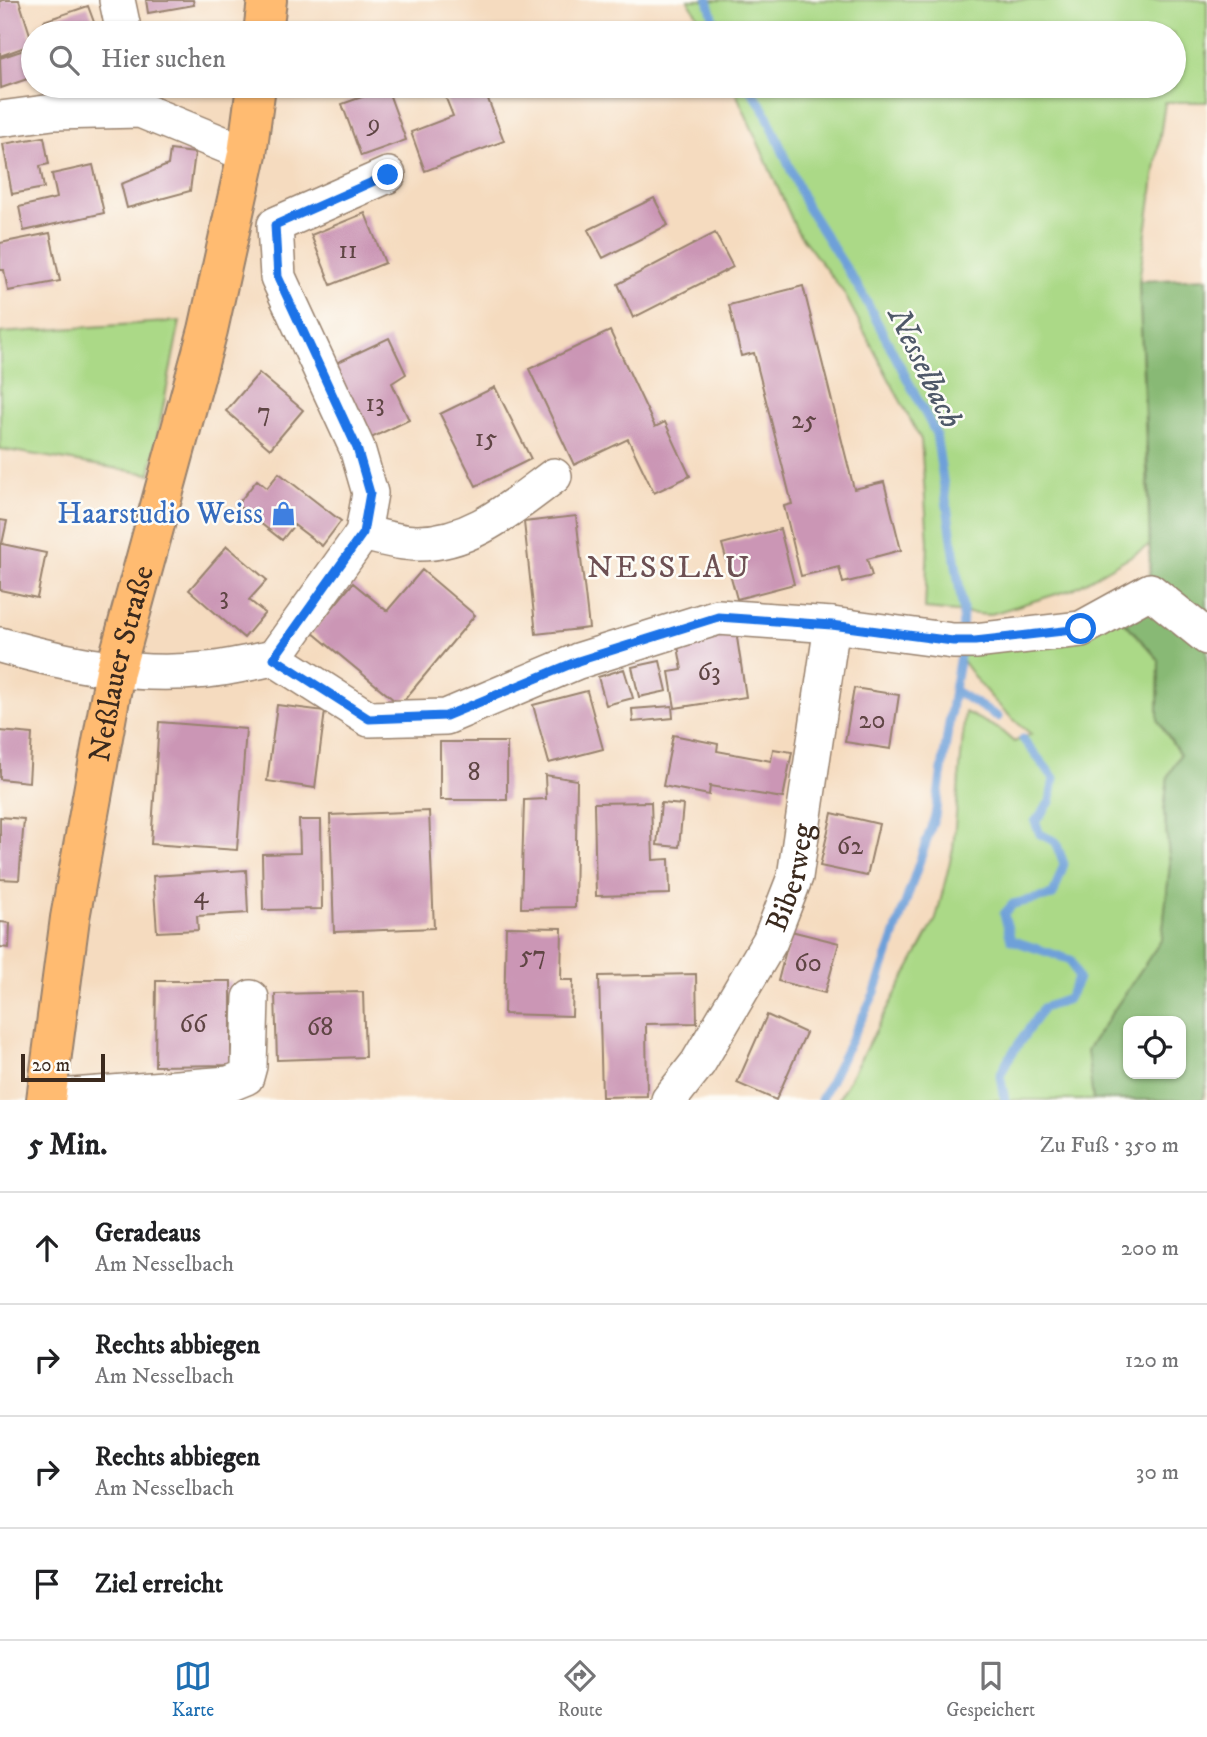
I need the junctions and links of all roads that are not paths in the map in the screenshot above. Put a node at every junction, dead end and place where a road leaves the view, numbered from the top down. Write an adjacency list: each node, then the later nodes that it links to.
1 (117, 0): 3 (street)
2 (267, 0): 4 (main road)
3 (121, 21)
4 (264, 21)
5 (138, 98): 7 (street); 8 (street)
6 (254, 98): 8 (main road, Neßlauer Straße)
7 (0, 119)
8 (247, 154): 16 (main road, Neßlauer Straße)
9 (388, 175): 11 (street)
10 (554, 476): 11 (street)
11 (363, 533): 15 (street)
12 (832, 625): 13 (street); 15 (street); 19 (street, Biberweg)
13 (1207, 637)
14 (0, 645): 16 (street)
15 (274, 658): 16 (street)
16 (115, 671): 18 (main road, Neßlauer Straße)
17 (251, 998): 18 (street, Neßlauer Straße)
18 (46, 1099)
19 (669, 1100)

